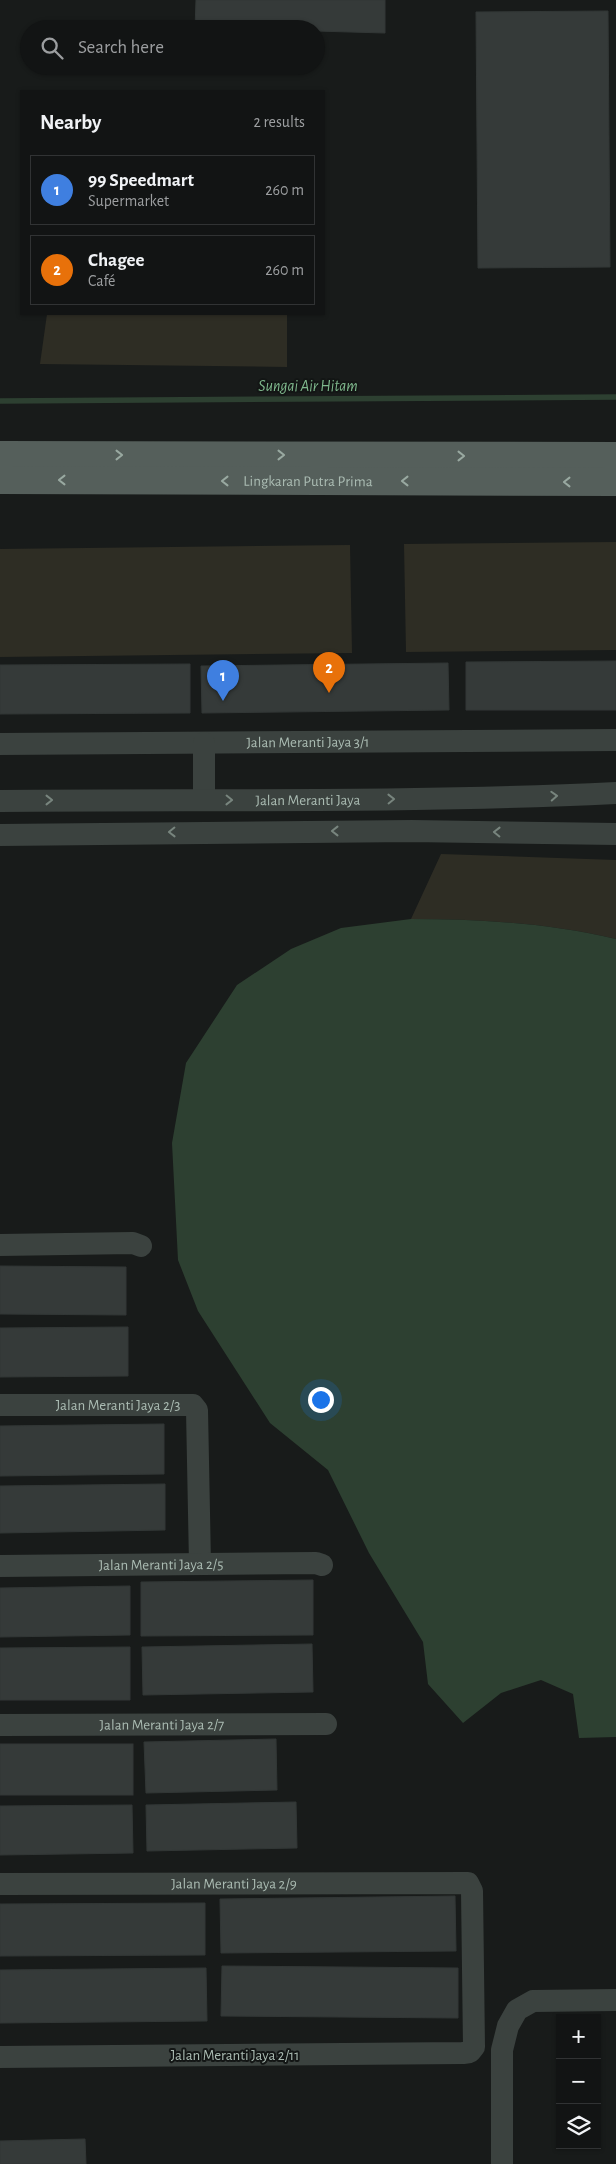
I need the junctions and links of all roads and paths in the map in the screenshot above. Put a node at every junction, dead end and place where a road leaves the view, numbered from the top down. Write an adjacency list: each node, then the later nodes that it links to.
1 (0, 455): 2 (main road, Lingkaran Putra Prima, one-way to 2)
2 (616, 456)
3 (0, 480): 4 (main road, Lingkaran Putra Prima, one-way to 3)
4 (616, 482)
5 (616, 740): 7 (street, Jalan Meranti Jaya 3/1)
6 (0, 744): 7 (street, Jalan Meranti Jaya 3/1)
7 (204, 744): 9 (street)
8 (616, 793): 9 (street, Jalan Meranti Jaya, one-way to 8)
9 (204, 799): 10 (street, Jalan Meranti Jaya, one-way to 9)
10 (0, 801)
11 (616, 834): 12 (street, Jalan Meranti Jaya, one-way to 12)
12 (0, 835)
13 (0, 1244): 14 (street)
14 (141, 1246)
15 (0, 1405): 16 (street, Jalan Meranti Jaya 2/3)
16 (200, 1564): 17 (street, Jalan Meranti Jaya 2/5); 18 (street, Jalan Meranti Jaya 2/5)
17 (322, 1565)
18 (0, 1566)
19 (326, 1724): 20 (street, Jalan Meranti Jaya 2/7)
20 (0, 1725)
21 (0, 1884): 23 (street, Jalan Meranti Jaya 2/9)
22 (616, 2000): 25 (street)
23 (470, 2052): 24 (street, Jalan Meranti Jaya 2/11)
24 (0, 2057)
25 (502, 2164)

